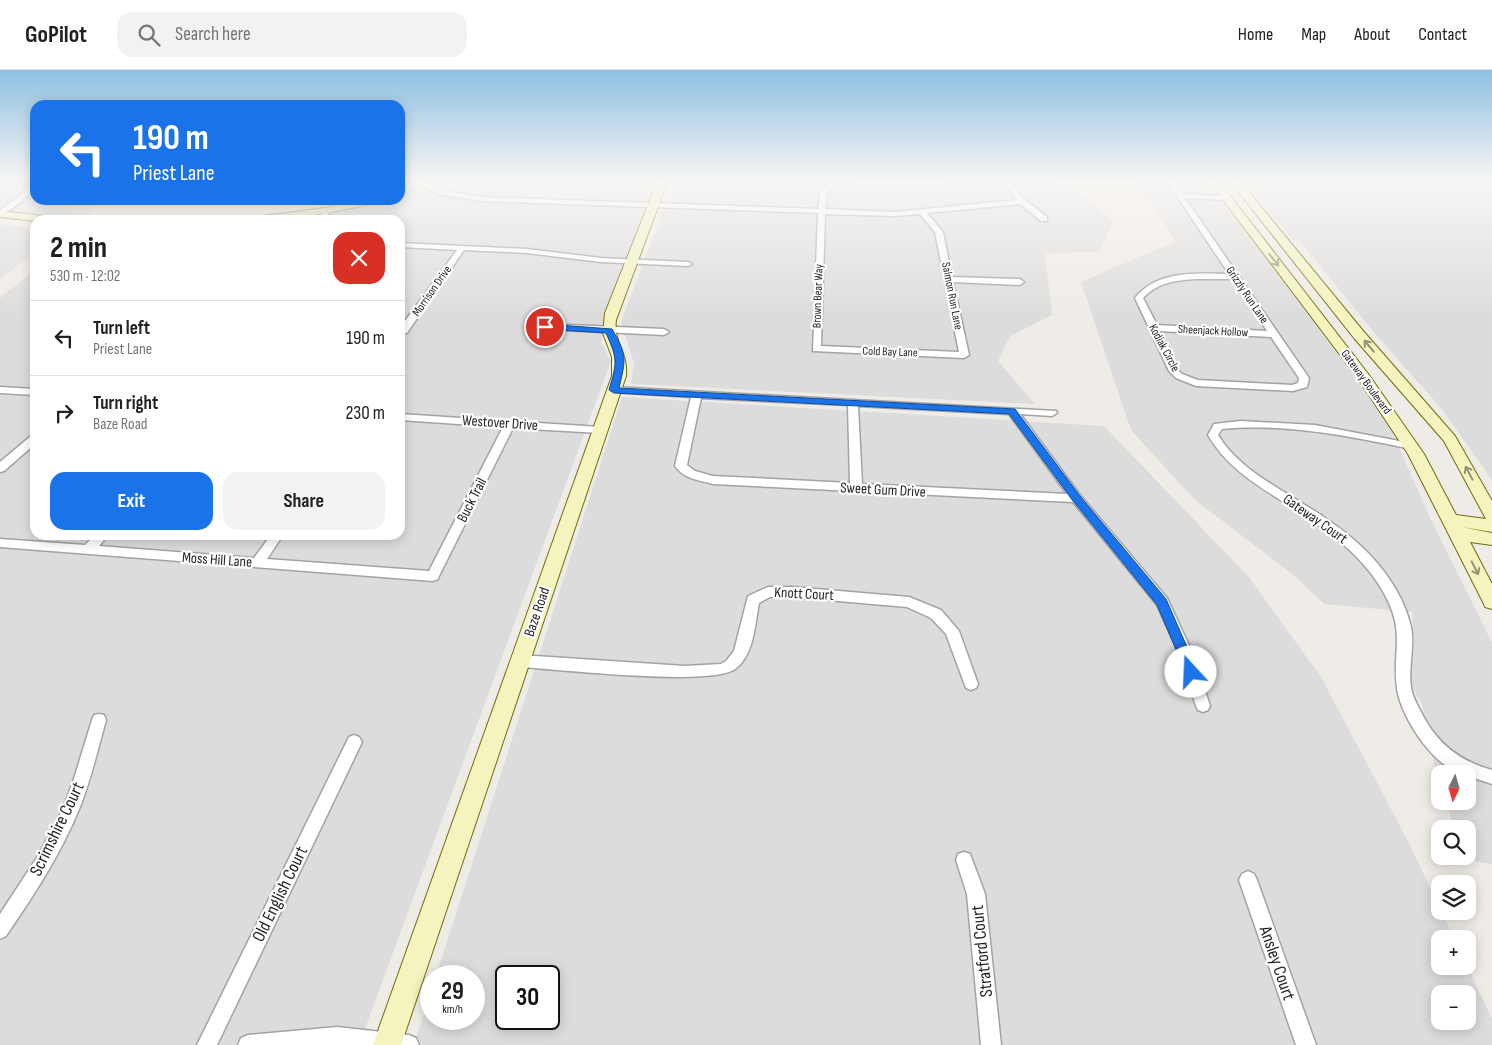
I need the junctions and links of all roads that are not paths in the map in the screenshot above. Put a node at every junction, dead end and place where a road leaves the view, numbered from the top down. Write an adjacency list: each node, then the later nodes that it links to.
1 (646, 226): 9 (street)
2 (821, 226): 20 (street, Brown Bear Way)
3 (933, 226): 12 (street, Salmon Run Lane)
4 (1200, 226): 11 (street, Grizzly Run Lane)
5 (1247, 226): 34 (street, Gateway Boulevard, one-way to 34)
6 (1271, 226): 38 (street, Gateway Boulevard, one-way to 6)
7 (405, 245): 8 (street)
8 (462, 248): 9 (street); 16 (street, Morrison Drive)
9 (632, 262): 10 (street); 17 (street)
10 (688, 264)
11 (1235, 277): 15 (street, Kodiak Circle); 19 (street, Grizzly Run Lane)
12 (949, 279): 13 (street); 21 (street, Salmon Run Lane)
13 (1020, 282)
14 (545, 327): 17 (street)
15 (1152, 328): 19 (street, Sheenjack Hollow); 22 (street, Kodiak Circle)
16 (405, 330)
17 (609, 331): 18 (street); 24 (street, Baze Road)
18 (664, 332)
19 (1274, 334): 22 (street, Grizzly Run Lane)
20 (816, 349): 21 (street, Cold Bay Lane)
21 (964, 356)
22 (1303, 384)
23 (0, 390): 25 (street)
24 (614, 390): 26 (street); 32 (street, Baze Road)
25 (30, 392)
26 (697, 394): 27 (street); 36 (street, Sweet Gum Drive)
27 (853, 403): 28 (street); 36 (street)
28 (1012, 411): 29 (street); 37 (street)
29 (1052, 414)
30 (405, 417): 31 (street, Westover Drive)
31 (510, 424): 32 (street, Westover Drive); 47 (street, Buck Trail)
32 (600, 430): 49 (street, Baze Road)
33 (30, 442): 35 (street)
34 (1411, 446): 40 (street, Gateway Boulevard); 54 (street, Gateway Court)
35 (0, 468)
36 (856, 488): 37 (street, Sweet Gum Drive)
37 (1076, 498): 51 (street)
38 (1492, 516)
39 (1492, 526): 40 (street)
40 (1454, 527): 41 (street); 48 (street, Gateway Boulevard, one-way to 48)
41 (1492, 539)
42 (97, 540): 45 (street)
43 (273, 540): 46 (street)
44 (0, 544): 45 (street, Moss Hill Lane)
45 (88, 550): 46 (street, Moss Hill Lane)
46 (257, 563): 47 (street, Moss Hill Lane)
47 (433, 576)
48 (1492, 602)
49 (520, 661): 50 (street, Knott Court); 58 (street, Baze Road)
50 (972, 684)
51 (1203, 706)
52 (99, 720): 57 (street, Scrimshire Court)
53 (354, 742): 59 (street, Old English Court)
54 (1492, 777)
55 (964, 860): 62 (street, Stratford Court)
56 (1248, 880): 63 (street, Ansley Court)
57 (0, 930)
58 (387, 1044): 60 (street); 61 (street)
59 (207, 1045)
60 (248, 1045)
61 (409, 1045)
62 (991, 1045)
63 (1306, 1045)

